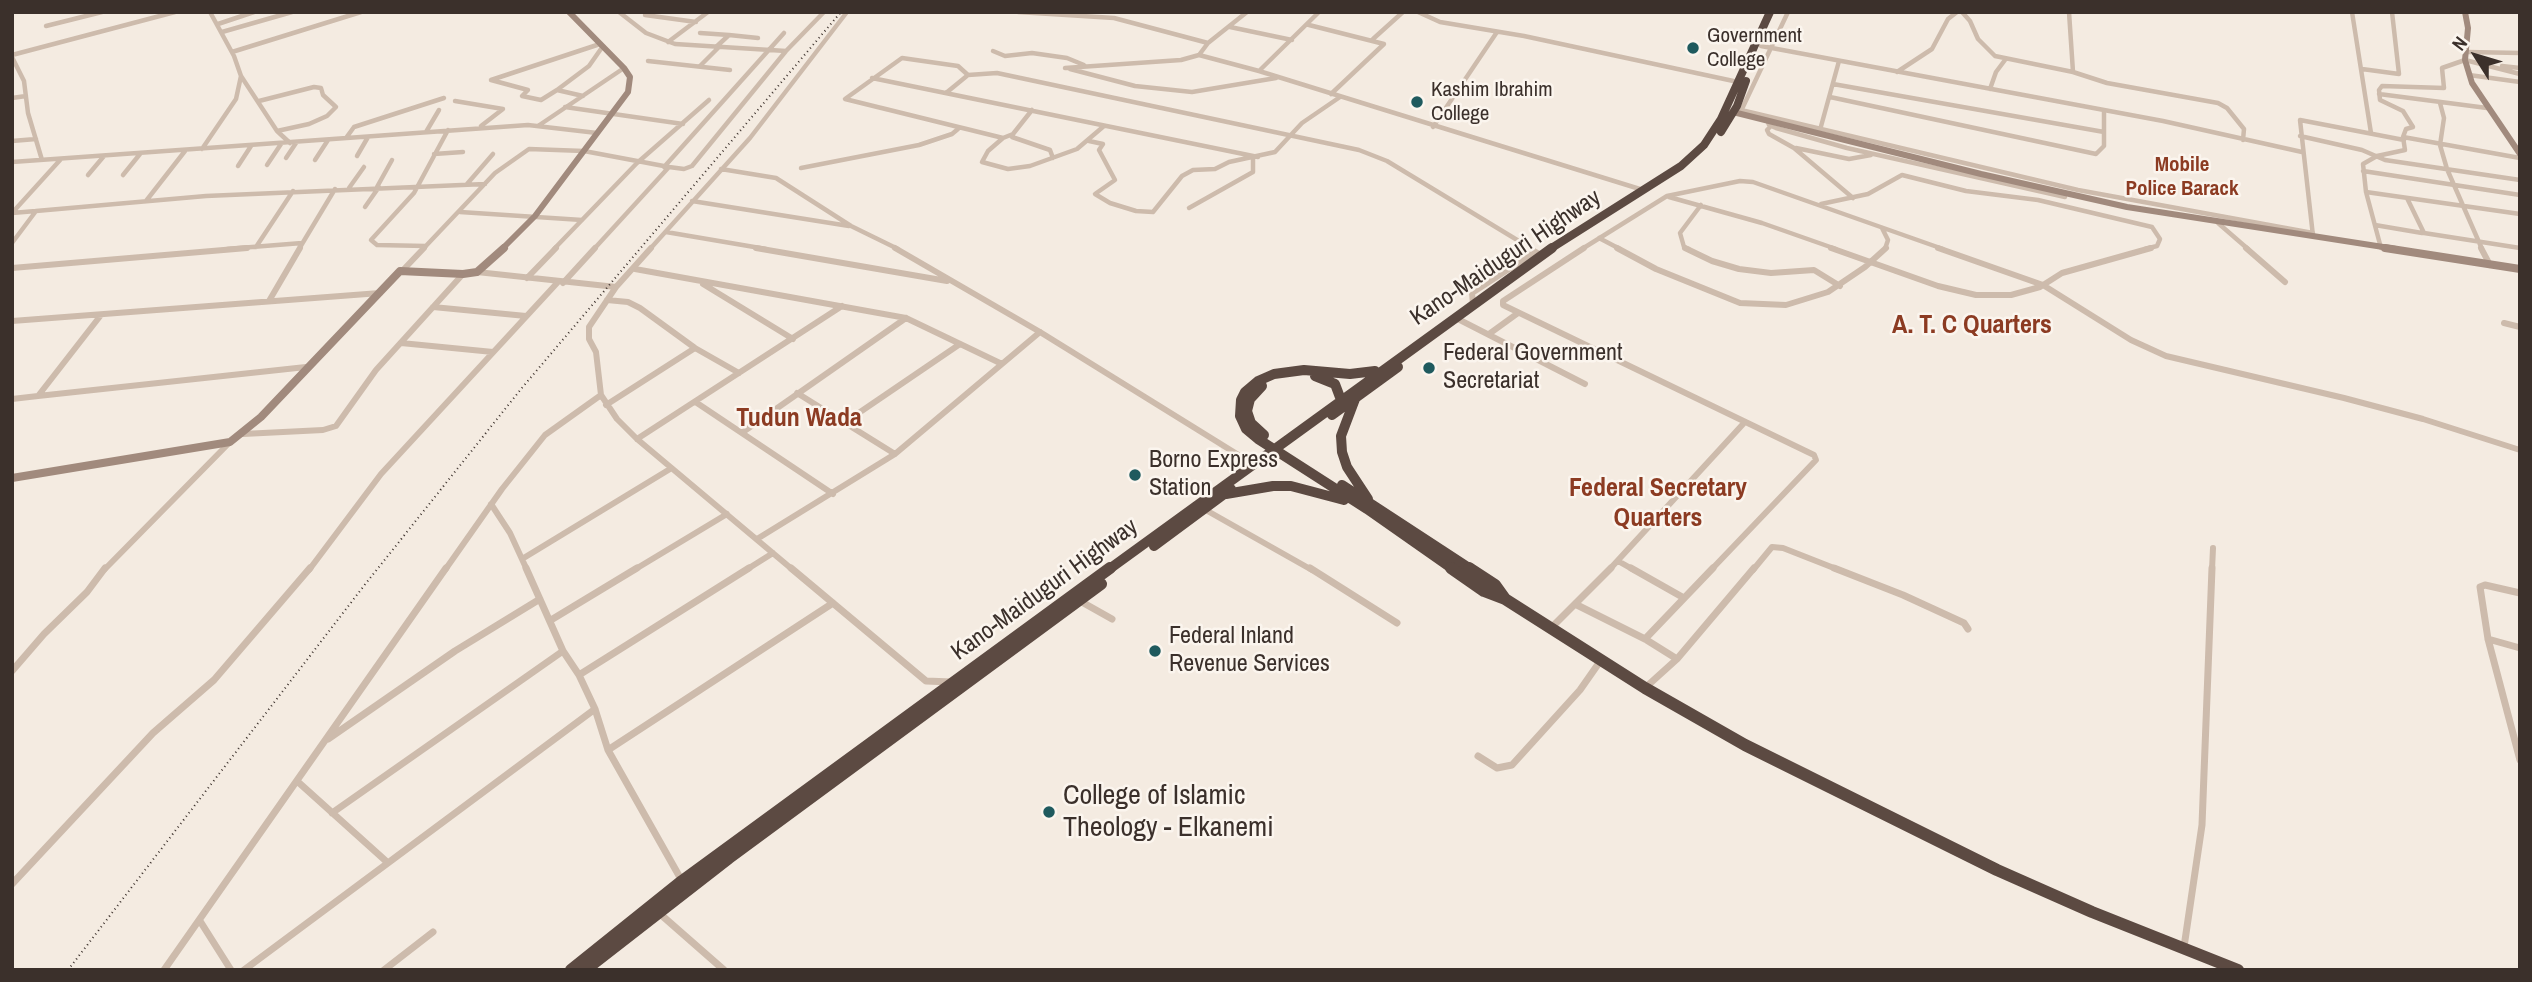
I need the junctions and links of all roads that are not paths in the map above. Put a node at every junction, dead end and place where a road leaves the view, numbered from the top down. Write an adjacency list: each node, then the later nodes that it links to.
1 (65, 12): 30 (street)
2 (102, 12): 30 (street)
3 (139, 12): 31 (street)
4 (175, 12): 31 (street)
5 (219, 12): 28 (street)
6 (254, 12): 33 (street)
7 (292, 12): 37 (street)
8 (361, 12): 53 (street)
9 (569, 12): 47 (street)
10 (619, 12): 45 (street)
11 (708, 12): 32 (street)
12 (824, 12): 51 (street)
13 (847, 12): 165 (street)
14 (1018, 12): 46 (street)
15 (1247, 12): 36 (street)
16 (1319, 12): 34 (street)
17 (1403, 12): 43 (street)
18 (1418, 12): 40 (street)
19 (1770, 12): 80 (highway, Kano-Maiduguri Highway)
20 (1776, 12): 49 (highway, Kano-Maiduguri Highway)
21 (1788, 12): 49 (street)
22 (1959, 12): 58 (street); 72 (street)
23 (2069, 12): 73 (street)
24 (2353, 12): 68 (street)
25 (2392, 12): 68 (street)
26 (2456, 12): 27 (street)
27 (2465, 13): 54 (street)
28 (212, 14): 33 (street)
29 (645, 15): 32 (street)
30 (67, 21): 35 (street)
31 (144, 21): 57 (street)
32 (696, 22): 45 (street)
33 (218, 24): 37 (street)
34 (1309, 24): 43 (street); 44 (street)
35 (46, 26)
36 (1230, 27): 44 (street); 46 (street)
37 (222, 32): 53 (street)
38 (699, 33): 41 (street)
39 (785, 33): 50 (street)
40 (1497, 33): 80 (street); 111 (street)
41 (729, 36): 42 (street); 48 (street)
42 (758, 38)
43 (1373, 39): 86 (street)
44 (1292, 40): 71 (street)
45 (668, 42): 48 (street)
46 (1208, 43): 56 (street)
47 (602, 45): 65 (street); 84 (street); 84 (street)
48 (718, 47): 50 (street); 64 (street)
49 (1765, 47): 61 (street); 104 (highway, Kano-Maiduguri Highway)
50 (768, 50): 51 (street); 163 (street)
51 (786, 51): 163 (street)
52 (993, 51): 62 (street)
53 (232, 52): 77 (street)
54 (2467, 52): 55 (street); 59 (street)
55 (2520, 53)
56 (1199, 55): 62 (street); 71 (street)
57 (12, 56): 67 (street)
58 (2005, 60): 73 (street); 83 (street)
59 (2465, 60): 63 (street); 76 (street); 91 (street)
60 (648, 61): 64 (street)
61 (1839, 61): 72 (street); 82 (street)
62 (1084, 65): 79 (street)
63 (2483, 65): 66 (street); 74 (street)
64 (700, 66): 70 (street)
65 (624, 68): 88 (street); 105 (street)
66 (2520, 68)
67 (19, 69): 69 (street); 87 (street)
68 (2362, 69): 94 (street)
69 (12, 70)
70 (730, 70)
71 (1259, 71): 79 (street)
72 (1897, 72): 83 (street)
73 (2073, 72): 129 (street)
74 (2520, 74)
75 (968, 75): 78 (street); 85 (street); 121 (street)
76 (2469, 75): 81 (street); 100 (street)
77 (241, 76): 96 (street); 138 (street)
78 (872, 78): 85 (street); 113 (street)
79 (1280, 78): 86 (street)
80 (1738, 82): 179 (highway, Kano-Maiduguri Highway)
81 (2520, 82)
82 (1833, 85): 90 (street); 117 (street)
83 (1990, 89): 103 (street)
84 (558, 90): 88 (street)
85 (946, 93): 102 (street)
86 (1331, 94): 89 (street)
87 (26, 96): 92 (street); 126 (street)
88 (583, 96): 99 (street)
89 (1340, 97): 111 (street); 121 (street)
90 (1829, 97): 114 (street); 117 (street)
91 (2380, 97): 94 (street); 98 (street); 127 (street)
92 (12, 98)
93 (444, 98): 124 (street)
94 (2366, 98): 118 (street)
95 (709, 100): 107 (street)
96 (259, 101): 115 (street); 115 (street)
97 (455, 101): 110 (street)
98 (2440, 103): 100 (street); 135 (street)
99 (565, 107): 105 (street); 108 (street)
100 (2487, 108): 147 (street)
101 (439, 110): 116 (street)
102 (1032, 110): 109 (street); 120 (street)
103 (2104, 111): 117 (street); 129 (street)
104 (1738, 112): 106 (street); 114 (street); 240 (highway, Kano-Maiduguri Highway)
105 (610, 114): 107 (street); 119 (street)
106 (1769, 123): 137 (street); 146 (street); 199 (street)
107 (683, 124): 159 (street)
108 (538, 126): 110 (street); 119 (street)
109 (1104, 126): 131 (street); 153 (street)
110 (479, 127): 112 (street)
111 (1433, 127): 179 (street)
112 (448, 130): 116 (street); 145 (street)
113 (958, 130): 125 (street); 164 (street)
114 (1820, 130): 205 (street)
115 (277, 131): 133 (street)
116 (426, 132): 122 (street)
117 (2104, 132)
118 (2371, 133): 123 (street); 127 (street)
119 (597, 134): 140 (street)
120 (1013, 134): 125 (street); 152 (street)
121 (1290, 135): 153 (street); 214 (street)
122 (368, 136): 124 (street); 149 (street)
123 (2300, 136): 142 (street); 150 (street)
124 (346, 138): 128 (street)
125 (1003, 138): 152 (street)
126 (36, 139): 130 (street); 155 (street)
127 (2404, 139): 135 (street); 150 (street)
128 (328, 140): 132 (street); 156 (street)
129 (2243, 140): 142 (street)
130 (12, 141)
131 (1088, 141): 152 (street); 153 (street)
132 (296, 142): 133 (street); 151 (street)
133 (289, 143): 134 (street)
134 (281, 144): 136 (street); 160 (street)
135 (2440, 145): 147 (street); 166 (street)
136 (251, 146): 138 (street); 161 (street)
137 (1794, 148): 146 (street); 184 (street)
138 (202, 149): 139 (street)
139 (185, 151): 143 (street); 186 (street)
140 (584, 151): 159 (street); 173 (street); 197 (street)
141 (463, 152): 145 (street)
142 (2302, 152): 205 (street)
143 (140, 153): 148 (street); 169 (street)
144 (494, 153): 172 (street)
145 (434, 154): 174 (street)
146 (1873, 154): 183 (street)
147 (2520, 155)
148 (104, 156): 154 (street); 168 (street)
149 (358, 156)
150 (2377, 156): 166 (street); 167 (street)
151 (286, 158)
152 (1053, 158)
153 (1256, 158): 192 (street)
154 (61, 159): 155 (street); 195 (street)
155 (42, 160): 158 (street)
156 (315, 160)
157 (392, 160): 175 (street)
158 (12, 162)
159 (637, 163): 163 (street); 198 (street)
160 (267, 165)
161 (238, 166)
162 (364, 167): 176 (street)
163 (666, 167): 226 (street)
164 (801, 168)
165 (721, 169): 187 (street); 201 (street)
166 (2447, 169): 170 (street); 171 (street)
167 (2363, 171): 171 (street); 180 (street)
168 (88, 174)
169 (123, 175)
170 (2520, 180)
171 (2455, 183): 181 (street); 191 (street)
172 (467, 184): 173 (street); 174 (street)
173 (485, 184): 194 (street)
174 (418, 185): 175 (street); 210 (street)
175 (378, 187): 176 (street); 190 (street)
176 (349, 188): 177 (street)
177 (335, 189): 178 (street); 208 (street)
178 (293, 191): 186 (street); 211 (street)
179 (1645, 191): 214 (highway, Kano-Maiduguri Highway)
180 (2366, 191): 185 (street); 200 (street)
181 (2520, 195)
182 (1667, 196): 188 (street); 189 (street); 206 (street)
183 (2065, 197)
184 (1853, 198): 188 (street); 228 (street)
185 (2407, 198): 191 (street); 204 (street)
186 (146, 201): 193 (street)
187 (692, 201): 201 (street); 203 (street)
188 (1816, 204): 202 (street)
189 (1701, 205): 215 (street); 229 (street)
190 (365, 207)
191 (2465, 207): 196 (street); 209 (street)
192 (1189, 208)
193 (36, 211): 195 (street); 207 (street)
194 (460, 212): 197 (street); 210 (street)
195 (12, 213)
196 (2520, 214)
197 (534, 216): 198 (street); 221 (street)
198 (582, 220): 223 (street)
199 (2218, 223): 205 (street); 227 (street)
200 (2375, 225): 204 (street); 212 (street)
201 (851, 226): 225 (street)
202 (1881, 227): 215 (street); 228 (street)
203 (666, 232): 219 (street); 225 (street)
204 (2424, 233): 209 (street)
205 (2313, 235): 212 (street)
206 (1599, 238): 229 (street); 236 (street)
207 (12, 243)
208 (302, 243): 211 (street); 233 (street)
209 (2478, 243): 213 (street); 216 (street)
210 (426, 246): 218 (street)
211 (256, 247): 217 (street)
212 (2381, 248): 216 (street)
213 (2520, 248)
214 (1538, 254): 240 (highway, Kano-Maiduguri Highway)
215 (1872, 261): 228 (street); 229 (street)
216 (2490, 265): 220 (street)
217 (12, 268)
218 (404, 269): 222 (street); 231 (street)
219 (635, 269): 224 (street); 230 (street)
220 (2520, 270)
221 (477, 272): 222 (street); 223 (street)
222 (463, 274): 235 (street)
223 (527, 278): 226 (street)
224 (698, 281): 234 (street); 246 (street)
225 (948, 281): 244 (street)
226 (560, 282): 230 (street); 238 (street)
227 (2285, 282)
228 (2043, 285): 271 (street)
229 (1840, 286)
230 (616, 287): 232 (street)
231 (380, 293): 233 (street); 252 (street)
232 (607, 300): 249 (street); 257 (street)
233 (268, 301): 237 (street)
234 (842, 306): 239 (street); 246 (street)
235 (433, 307): 238 (street); 247 (street)
236 (1518, 313): 245 (street); 264 (street)
237 (101, 315): 241 (street); 258 (street)
238 (526, 316): 250 (street)
239 (906, 318): 248 (street); 256 (street)
240 (1458, 319): 245 (street); 253 (highway, Kano-Maiduguri Highway); 259 (highway, Kano-Maiduguri Highway)
241 (12, 321)
242 (2504, 323): 243 (street)
243 (2520, 327)
244 (1041, 332): 251 (street); 273 (street)
245 (1489, 334): 255 (street)
246 (793, 340): 254 (street)
247 (401, 343): 250 (street); 267 (street)
248 (960, 344): 251 (street); 265 (street)
249 (695, 348): 254 (street); 263 (street)
250 (493, 352): 319 (street)
251 (1002, 364): 272 (street)
252 (306, 367): 258 (street); 267 (street)
253 (1381, 370): 261 (highway, Kano-Maiduguri Highway); 268 (highway)
254 (739, 373): 262 (street)
255 (1585, 384)
256 (797, 393): 265 (street); 266 (street)
257 (601, 394): 263 (street); 278 (street)
258 (38, 396): 260 (street)
259 (1355, 398): 277 (highway, Kano-Maiduguri Highway); 279 (highway)
260 (12, 399)
261 (1341, 400): 268 (highway); 273 (highway, Kano-Maiduguri Highway)
262 (697, 403): 266 (street); 269 (street)
263 (606, 405): 269 (street)
264 (1744, 422): 286 (street); 288 (street)
265 (844, 423): 272 (street)
266 (743, 432): 276 (street)
267 (243, 434): 270 (street)
268 (1261, 437): 279 (highway)
269 (637, 439): 274 (street)
270 (230, 442): 275 (street); 304 (street)
271 (2520, 450)
272 (895, 454): 276 (street)
273 (1253, 464): 307 (highway, Kano-Maiduguri Highway)
274 (670, 468): 281 (street); 285 (street)
275 (12, 478)
276 (833, 494): 282 (street)
277 (1224, 495): 279 (highway); 280 (highway, Kano-Maiduguri Highway)
278 (491, 504): 285 (street); 311 (street)
279 (1369, 507): 296 (highway)
280 (1204, 509): 290 (highway, Kano-Maiduguri Highway); 295 (street)
281 (727, 514): 282 (street); 294 (street)
282 (757, 539): 284 (street)
283 (2213, 548): 323 (street)
284 (773, 553): 291 (street); 305 (street)
285 (522, 559): 289 (street)
286 (1618, 561): 288 (street); 292 (street)
287 (2520, 593): 299 (street)
288 (1684, 598): 298 (street)
289 (540, 599): 294 (street); 311 (street)
290 (1080, 601): 293 (street); 320 (highway, Kano-Maiduguri Highway)
291 (833, 603): 306 (street); 312 (street)
292 (1575, 604): 296 (street); 298 (street)
293 (1112, 619)
294 (551, 620): 301 (street)
295 (1397, 623)
296 (1550, 629): 303 (highway)
297 (1968, 629): 302 (street)
298 (1645, 639): 302 (street)
299 (2488, 639): 300 (street); 314 (street)
300 (2520, 648)
301 (563, 651): 305 (street); 316 (street)
302 (1677, 659): 308 (street)
303 (1601, 660): 308 (highway); 313 (street)
304 (12, 671)
305 (579, 675): 310 (street)
306 (926, 681): 307 (street); 309 (street)
307 (954, 682): 309 (highway, Kano-Maiduguri Highway)
308 (1645, 688): 323 (highway)
309 (925, 704): 318 (highway, Kano-Maiduguri Highway)
310 (595, 709): 312 (street); 317 (street)
311 (324, 742): 315 (street)
312 (608, 750): 318 (street)
313 (1478, 757)
314 (2520, 760)
315 (297, 781): 316 (street); 321 (street)
316 (332, 813): 317 (street)
317 (387, 862): 327 (street)
318 (682, 881): 329 (highway, Kano-Maiduguri Highway)
319 (12, 884)
320 (657, 912): 330 (highway, Kano-Maiduguri Highway); 331 (street)
321 (200, 921): 325 (street); 326 (street)
322 (433, 932): 328 (street)
323 (2184, 949): 324 (highway)
324 (2231, 968)
325 (164, 970)
326 (231, 970)
327 (244, 970)
328 (384, 970)
329 (571, 970)
330 (585, 970)
331 (724, 970)

